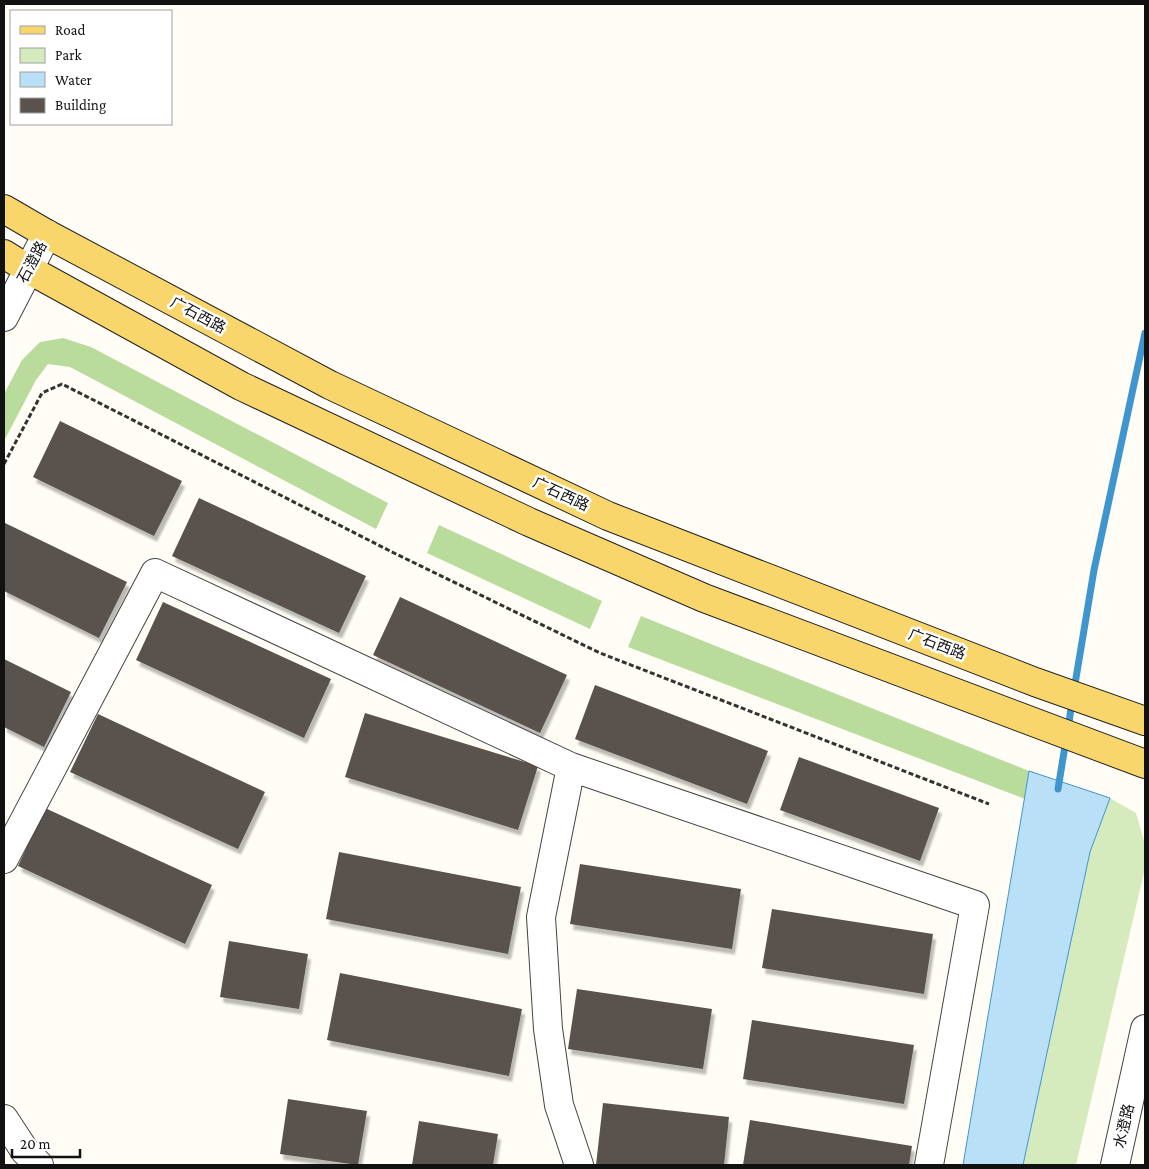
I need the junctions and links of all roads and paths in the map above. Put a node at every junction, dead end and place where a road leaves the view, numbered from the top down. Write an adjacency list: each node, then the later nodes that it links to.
1 (4, 209): 2 (main road, 广石西路)
2 (47, 234): 4 (street, 石澄路); 7 (main road, 广石西路)
3 (4, 254): 4 (main road)
4 (28, 269): 5 (street, 石澄路); 8 (main road)
5 (4, 317)
6 (4, 464): 10 (path)
7 (1136, 718)
8 (1145, 764)
9 (571, 767): 11 (street); 15 (street); 16 (street)
10 (989, 804)
11 (4, 859)
12 (1145, 1029): 17 (street, 水澄路)
13 (4, 1119): 14 (street)
14 (38, 1165)
15 (580, 1165)
16 (929, 1165)
17 (1115, 1165)

